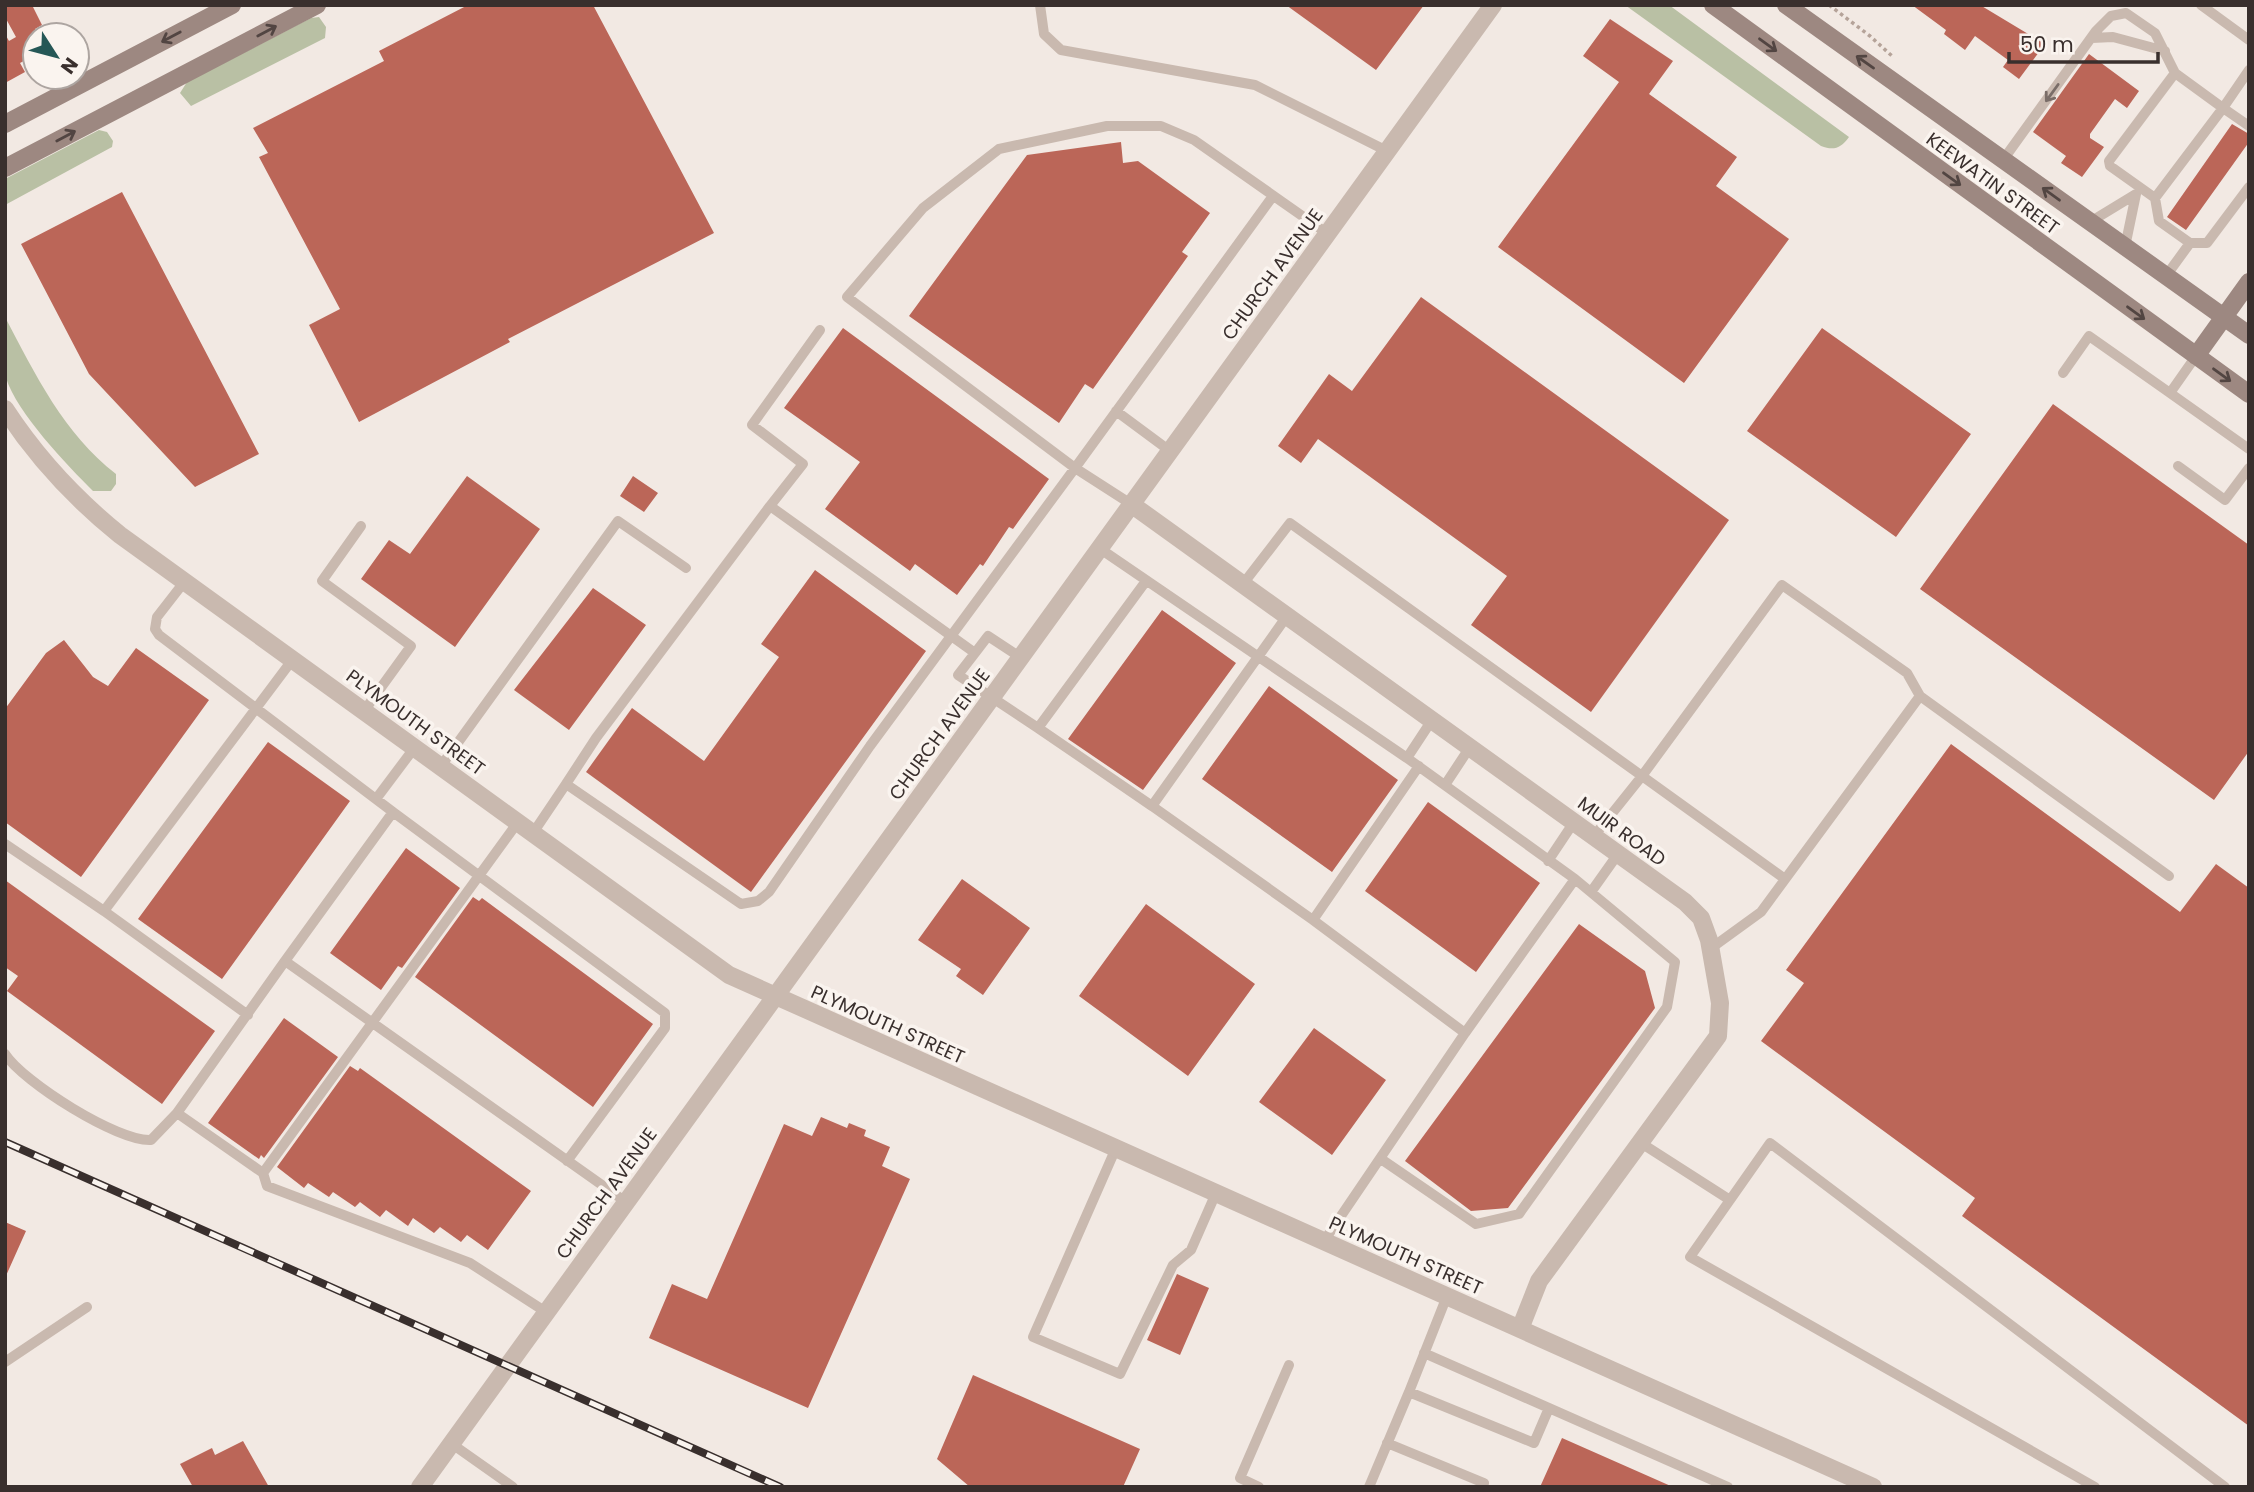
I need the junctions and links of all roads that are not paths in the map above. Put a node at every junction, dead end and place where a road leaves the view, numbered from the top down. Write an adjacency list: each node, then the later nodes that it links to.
1 (232, 5): 14 (main road, one-way to 14)
2 (317, 5): 18 (main road, one-way to 2)
3 (1040, 5): 16 (lane)
4 (1493, 5): 16 (street, CHURCH AVENUE)
5 (1713, 5): 32 (main road, KEEWATIN STREET, one-way to 32)
6 (1786, 5): 17 (main road, KEEWATIN STREET, one-way to 6)
7 (2200, 5): 9 (lane)
8 (2092, 38): 10 (lane); 10 (lane); 17 (lane, one-way to 17)
9 (2249, 40)
10 (2165, 51): 12 (lane)
11 (2249, 70): 13 (lane)
12 (2175, 73): 13 (lane); 20 (lane)
13 (2222, 108): 15 (lane); 22 (lane)
14 (5, 124)
15 (2249, 126)
16 (1387, 151): 24 (street, CHURCH AVENUE)
17 (2003, 160): 23 (main road, KEEWATIN STREET, one-way to 17)
18 (5, 168)
19 (2249, 187): 25 (lane)
20 (2138, 191): 22 (lane); 23 (lane); 26 (lane)
21 (1273, 196): 24 (lane); 37 (lane); 41 (lane)
22 (2155, 198): 25 (lane)
23 (2090, 222): 26 (main road, KEEWATIN STREET)
24 (1328, 234): 39 (street, CHURCH AVENUE)
25 (2190, 243): 27 (lane)
26 (2126, 247): 27 (main road, KEEWATIN STREET)
27 (2166, 276): 29 (main road, KEEWATIN STREET)
28 (2249, 282): 29 (main road)
29 (2223, 316): 31 (main road, KEEWATIN STREET); 32 (main road)
30 (820, 330): 44 (lane)
31 (2249, 335)
32 (2196, 356): 34 (lane); 35 (main road, KEEWATIN STREET, one-way to 35)
33 (2063, 373): 34 (lane)
34 (2171, 393): 38 (lane)
35 (2249, 394)
36 (5, 410): 49 (street, PLYMOUTH STREET)
37 (1116, 411): 39 (lane); 41 (lane)
38 (2249, 449)
39 (1170, 451): 43 (street, CHURCH AVENUE)
40 (2178, 466): 42 (lane)
41 (1075, 468): 43 (lane); 52 (lane)
42 (2249, 468)
43 (1131, 504): 46 (street, CHURCH AVENUE); 50 (street, MUIR ROAD)
44 (770, 506): 52 (lane); 69 (lane)
45 (361, 527): 60 (lane)
46 (1099, 548): 48 (lane); 55 (street, CHURCH AVENUE)
47 (686, 568): 66 (lane)
48 (1146, 581): 54 (lane); 62 (lane)
49 (185, 582): 56 (street, PLYMOUTH STREET); 59 (lane)
50 (1243, 584): 51 (street, MUIR ROAD); 68 (lane)
51 (1287, 616): 54 (lane); 61 (street, MUIR ROAD)
52 (952, 634): 53 (lane); 69 (lane)
53 (975, 653): 55 (lane); 58 (lane)
54 (1260, 656): 65 (lane); 72 (lane)
55 (1020, 657): 58 (street, CHURCH AVENUE)
56 (293, 659): 59 (lane); 60 (street, PLYMOUTH STREET)
57 (1920, 695): 68 (lane); 81 (lane); 83 (lane)
58 (992, 697): 62 (lane); 89 (street, CHURCH AVENUE)
59 (256, 709): 71 (lane); 85 (lane)
60 (365, 711): 63 (street, PLYMOUTH STREET)
61 (1432, 720): 64 (street, MUIR ROAD); 65 (lane)
62 (1038, 728): 72 (lane)
63 (415, 747): 66 (street, PLYMOUTH STREET); 71 (lane)
64 (1470, 747): 70 (lane); 74 (street, MUIR ROAD)
65 (1407, 758): 67 (lane)
66 (441, 766): 75 (street, PLYMOUTH STREET)
67 (1419, 766): 70 (lane); 86 (lane)
68 (1642, 776): 76 (lane); 83 (lane)
69 (566, 783): 75 (lane)
70 (1445, 785): 79 (lane)
71 (376, 799): 73 (lane)
72 (1152, 806): 86 (lane)
73 (393, 812): 80 (lane); 88 (lane)
74 (1574, 822): 76 (street, MUIR ROAD); 79 (lane)
75 (526, 828): 80 (lane); 89 (street, PLYMOUTH STREET)
76 (1594, 836): 78 (street, MUIR ROAD)
77 (5, 844): 85 (lane)
78 (1618, 854): 84 (lane); 87 (street, MUIR ROAD)
79 (1548, 861): 82 (lane)
80 (480, 875): 91 (lane); 98 (lane)
81 (2169, 876)
82 (1575, 879): 84 (lane); 92 (lane)
83 (1785, 879): 87 (lane)
84 (1591, 892): 97 (lane)
85 (104, 911): 90 (lane)
86 (1313, 920): 92 (lane)
87 (1710, 949): 95 (street, MUIR ROAD)
88 (285, 961): 90 (lane); 91 (lane)
89 (775, 996): 96 (street, PLYMOUTH STREET); 102 (street, CHURCH AVENUE)
90 (248, 1015): 94 (lane)
91 (371, 1021): 98 (lane); 99 (lane)
92 (1465, 1033): 97 (lane)
93 (5, 1054): 94 (lane)
94 (177, 1113): 99 (lane)
95 (1641, 1143): 101 (lane); 107 (street, MUIR ROAD)
96 (1116, 1148): 100 (street, PLYMOUTH STREET); 100 (lane)
97 (1381, 1159): 103 (lane)
98 (568, 1161): 102 (lane)
99 (263, 1173): 106 (lane)
100 (1216, 1193): 103 (street, PLYMOUTH STREET)
101 (1730, 1200): 122 (lane); 123 (lane)
102 (626, 1202): 106 (street, CHURCH AVENUE)
103 (1324, 1241): 104 (street, PLYMOUTH STREET)
104 (1447, 1296): 107 (street, PLYMOUTH STREET); 108 (lane)
105 (87, 1307): 109 (lane)
106 (546, 1312): 114 (street, CHURCH AVENUE)
107 (1520, 1329): 121 (street, PLYMOUTH STREET)
108 (1424, 1353): 111 (lane); 112 (lane)
109 (5, 1362)
110 (1289, 1364): 118 (lane)
111 (1409, 1392): 112 (lane); 113 (lane)
112 (1549, 1408): 120 (lane)
113 (1387, 1443): 115 (lane); 119 (lane)
114 (452, 1444): 116 (street, CHURCH AVENUE); 117 (lane)
115 (1484, 1483)
116 (420, 1487)
117 (513, 1487)
118 (1259, 1487)
119 (1368, 1487)
120 (1728, 1487)
121 (1873, 1487)
122 (2095, 1487)
123 (2225, 1487)

